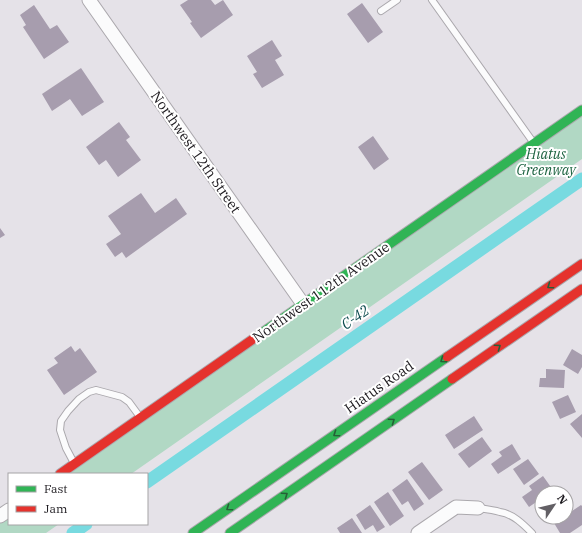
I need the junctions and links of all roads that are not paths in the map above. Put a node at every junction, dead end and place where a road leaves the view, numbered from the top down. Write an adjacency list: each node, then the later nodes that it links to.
1 (89, 0): 9 (street, Northwest 12th Street)
2 (397, 0): 4 (lane)
3 (432, 0): 6 (lane)
4 (381, 11)
5 (582, 110): 6 (main road, Northwest 112th Avenue)
6 (534, 143): 9 (main road, Northwest 112th Avenue)
7 (582, 264): 14 (main road, Hiatus Road, one-way to 14)
8 (582, 289): 15 (main road, one-way to 8)
9 (303, 304): 10 (main road, Northwest 112th Avenue)
10 (140, 418): 11 (main road, Northwest 112th Avenue); 11 (lane)
11 (74, 464): 12 (main road, Northwest 112th Avenue)
12 (61, 473)
13 (478, 508): 16 (street); 17 (lane)
14 (193, 533)
15 (230, 533)
16 (418, 533)
17 (532, 533)

